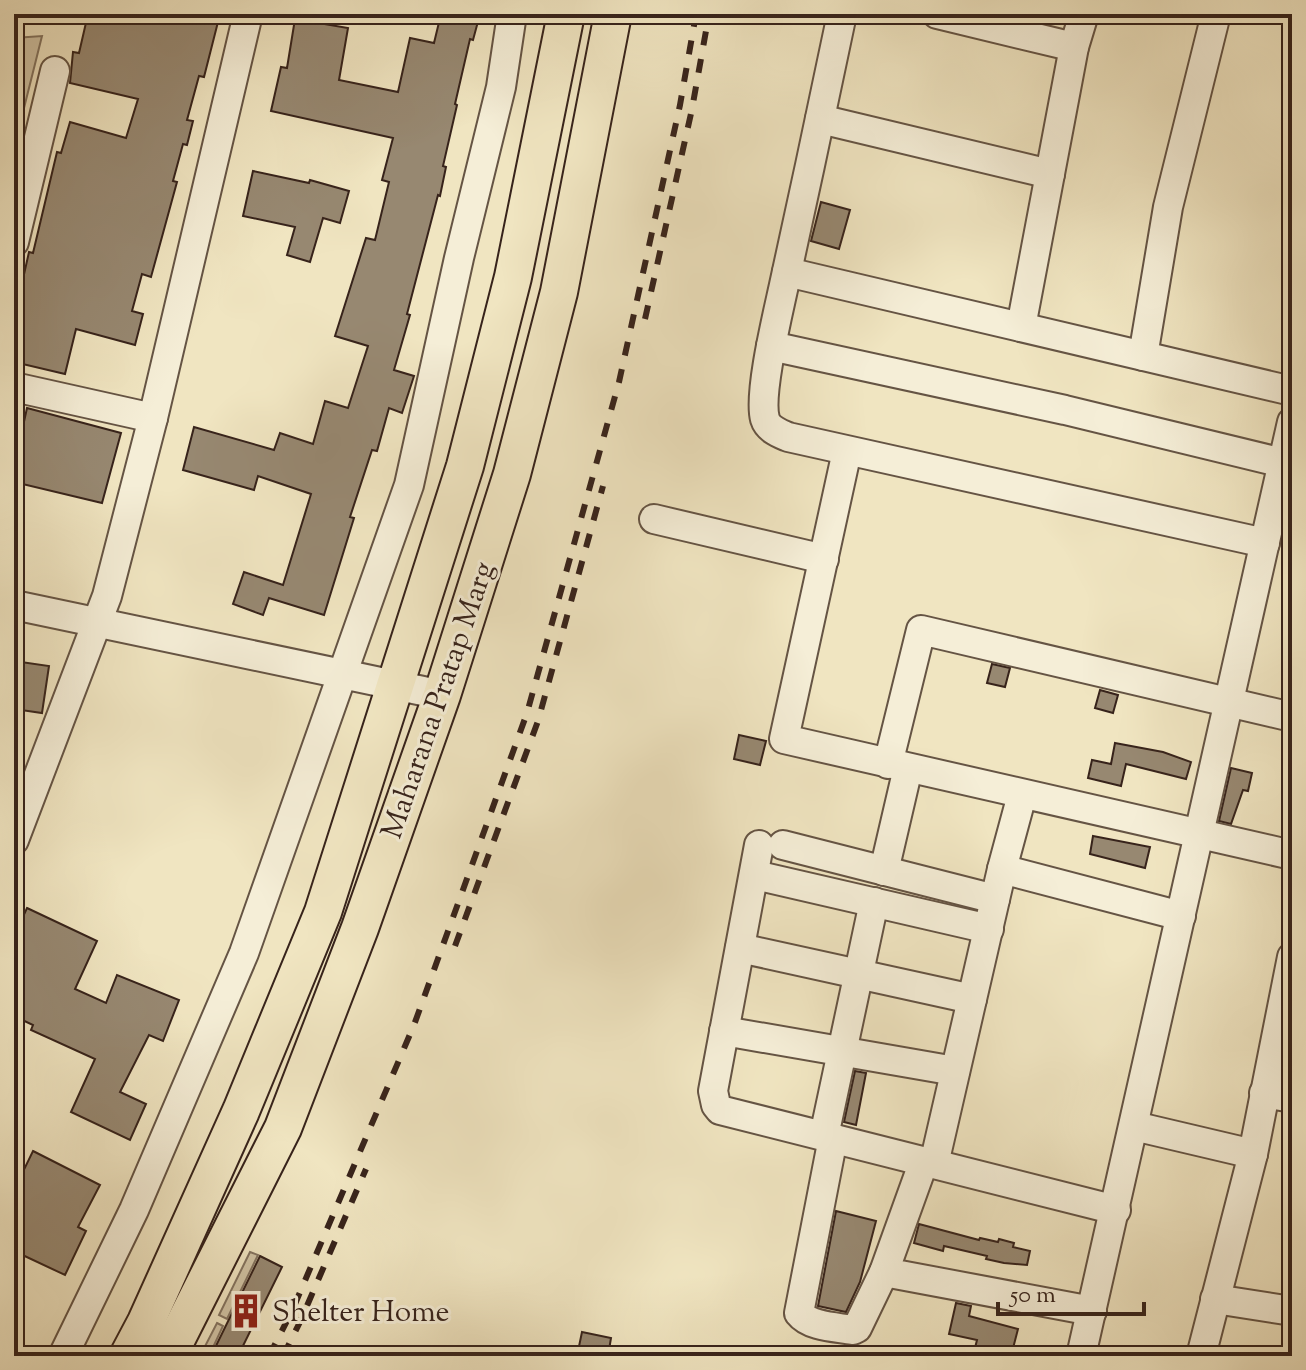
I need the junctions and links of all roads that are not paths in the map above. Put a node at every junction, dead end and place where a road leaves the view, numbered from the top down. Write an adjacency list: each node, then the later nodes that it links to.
1 (248, 14): 20 (street)
2 (512, 14): 29 (street)
3 (566, 14): 30 (main road, Maharana Pratap Marg)
4 (613, 14): 31 (main road, Maharana Pratap Marg)
5 (842, 14): 11 (street)
6 (937, 14): 9 (street)
7 (1084, 14): 9 (street)
8 (1216, 14): 17 (street)
9 (1074, 47): 12 (street)
10 (55, 71): 13 (street)
11 (820, 119): 12 (street); 14 (street)
12 (1050, 174): 15 (street)
13 (14, 242)
14 (787, 272): 15 (street); 16 (street)
15 (1021, 327): 17 (street)
16 (771, 346): 22 (street); 23 (street)
17 (1143, 356): 19 (street)
18 (14, 387): 20 (street)
19 (1292, 391)
20 (153, 418): 28 (street)
21 (1292, 422): 23 (street)
22 (847, 451): 25 (street); 26 (street)
23 (1283, 463): 25 (street)
24 (654, 519): 26 (street)
25 (1265, 543): 32 (street)
26 (824, 559): 34 (street)
27 (14, 605): 28 (street)
28 (98, 622): 29 (street); 37 (street)
29 (341, 672): 30 (street); 64 (street)
30 (398, 683): 31 (street); 65 (main road, Maharana Pratap Marg)
31 (442, 695): 66 (main road, Maharana Pratap Marg)
32 (1229, 704): 33 (street); 34 (street); 36 (street)
33 (1292, 717)
34 (898, 766): 35 (street); 40 (street)
35 (1022, 795): 36 (street); 39 (street)
36 (1199, 836): 38 (street); 44 (street)
37 (14, 840)
38 (1292, 855)
39 (1002, 869): 42 (street); 44 (street)
40 (884, 871): 41 (street); 42 (street)
41 (755, 875): 43 (street); 46 (street)
42 (995, 899): 45 (street)
43 (874, 902): 45 (street); 48 (street)
44 (1181, 916): 55 (street)
45 (989, 929): 49 (street)
46 (740, 948): 48 (street); 50 (street)
47 (1290, 972): 53 (street)
48 (859, 974): 49 (street); 51 (street)
49 (972, 999): 52 (street)
50 (724, 1031): 51 (street); 56 (street)
51 (842, 1051): 52 (street); 56 (street)
52 (955, 1071): 58 (street)
53 (1264, 1093): 54 (street); 57 (street)
54 (1292, 1098)
55 (1134, 1126): 57 (street); 59 (street)
56 (828, 1137): 58 (street); 60 (street)
57 (1253, 1154): 61 (street)
58 (929, 1162): 59 (street); 60 (street)
59 (1116, 1210): 62 (street)
60 (884, 1272): 62 (street)
61 (1215, 1299): 63 (street); 68 (street)
62 (1092, 1311): 67 (street)
63 (1292, 1311)
64 (63, 1356)
65 (128, 1356)
66 (168, 1356)
67 (1081, 1356)
68 (1201, 1356)

